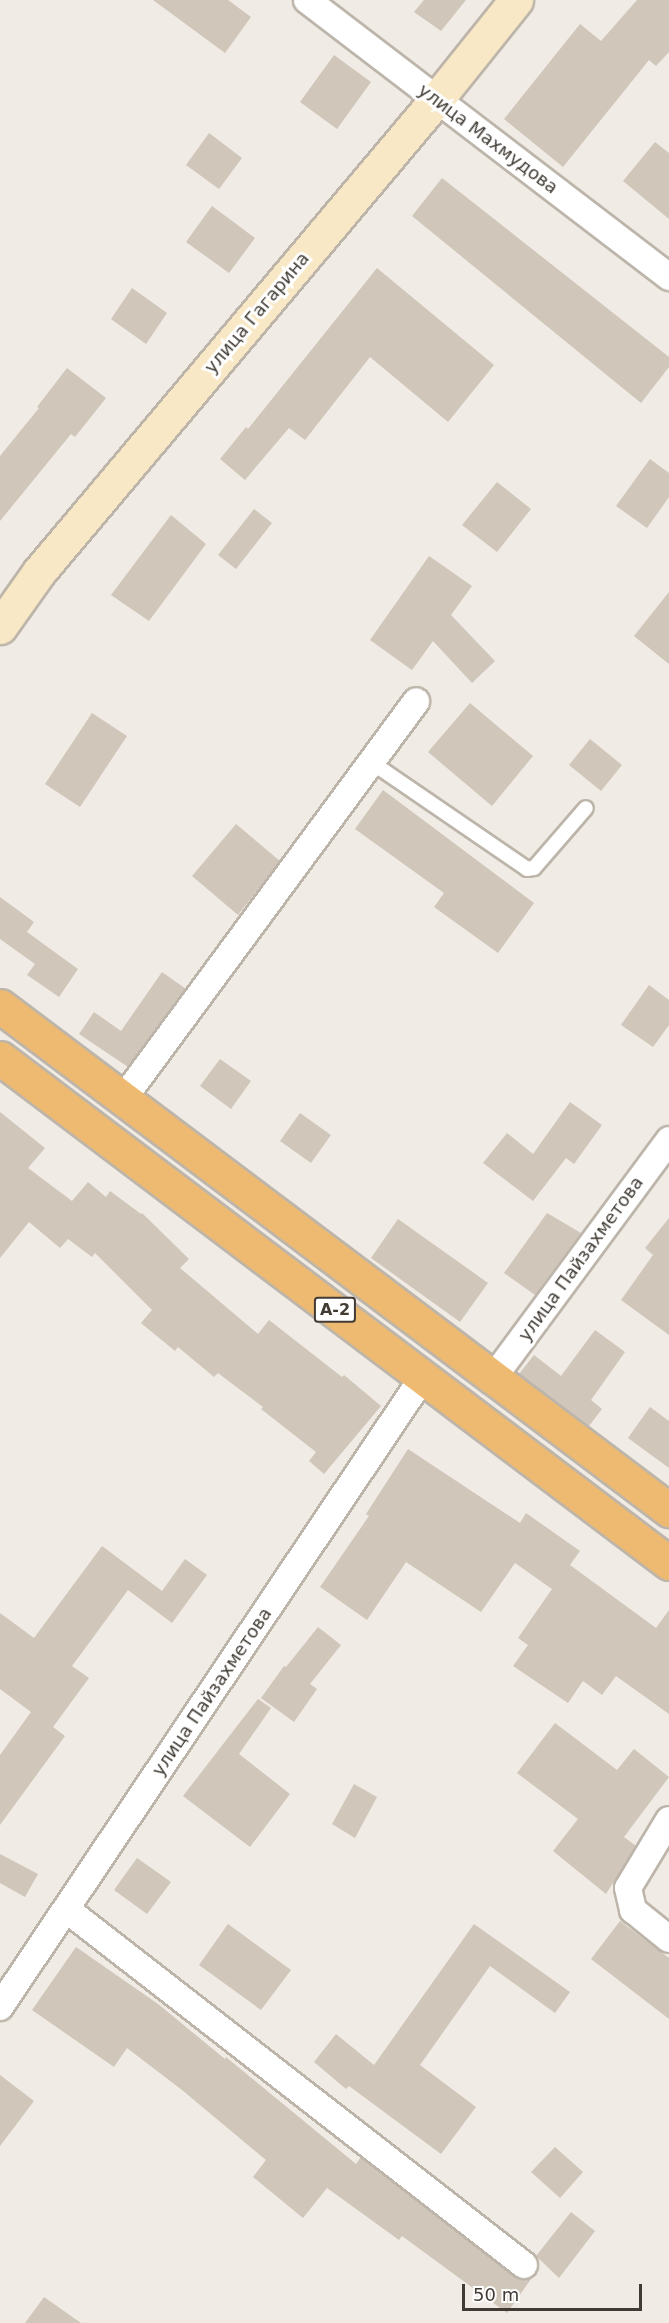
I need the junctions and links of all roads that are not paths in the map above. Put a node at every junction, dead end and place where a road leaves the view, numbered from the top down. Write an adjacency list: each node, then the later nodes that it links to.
1 (307, 0): 3 (street, улица Махмудова)
2 (516, 0): 3 (street, улица Гагарина)
3 (436, 100): 4 (street, улица Махмудова); 5 (street, улица Гагарина)
4 (669, 277)
5 (0, 627)
6 (416, 700): 7 (street)
7 (371, 762): 8 (lane); 11 (street)
8 (586, 808)
9 (0, 1006): 11 (highway, A-2)
10 (0, 1058): 13 (highway, A-2)
11 (123, 1099): 14 (highway, A-2)
12 (669, 1140): 14 (street, улица Пайзахметова)
13 (423, 1377): 16 (highway, A-2); 18 (street, улица Пайзахметова)
14 (493, 1378): 15 (highway, A-2)
15 (669, 1510)
16 (669, 1563)
17 (669, 1820): 19 (street)
18 (66, 1909): 20 (street, улица Пайзахметова); 21 (street)
19 (669, 1939)
20 (0, 2007)
21 (524, 2265)

